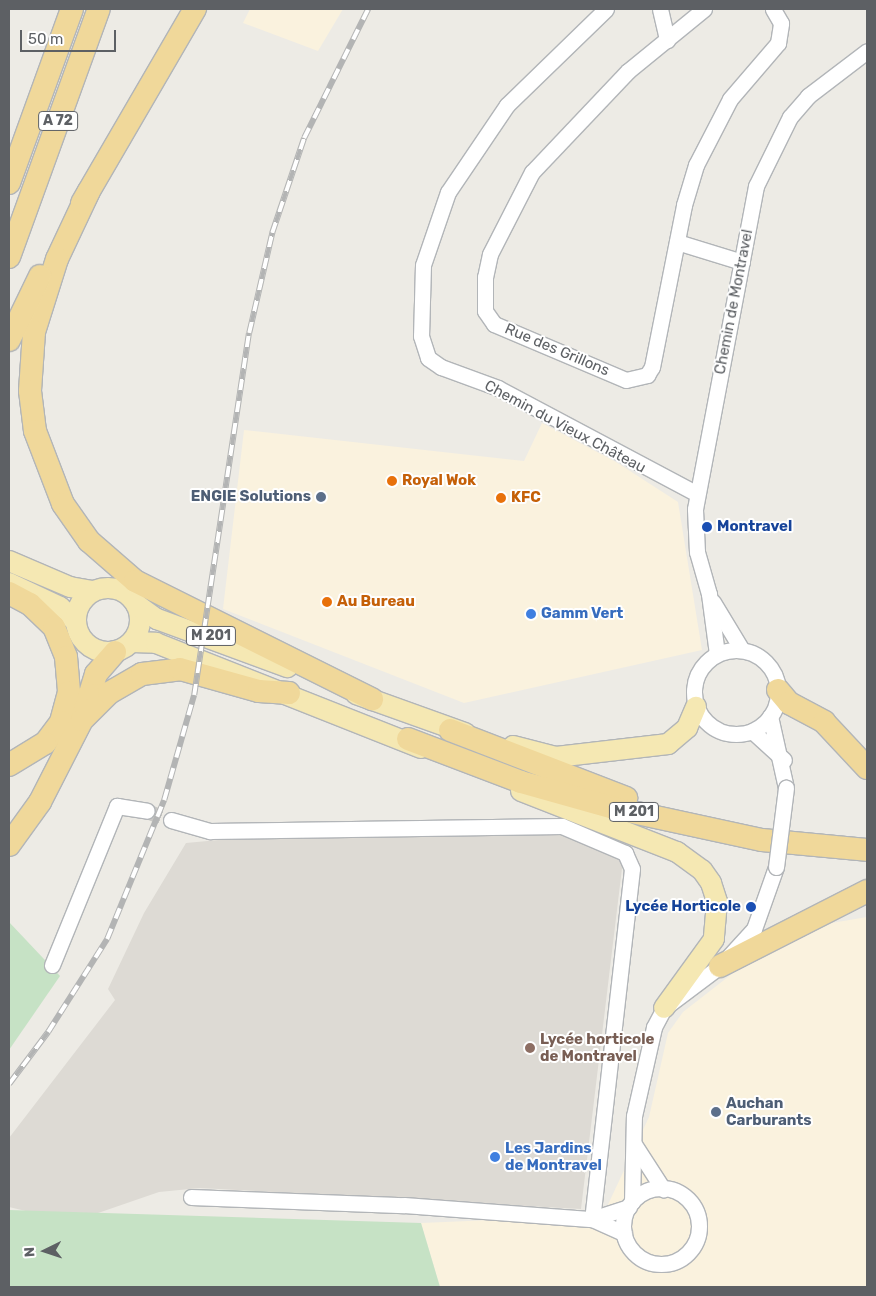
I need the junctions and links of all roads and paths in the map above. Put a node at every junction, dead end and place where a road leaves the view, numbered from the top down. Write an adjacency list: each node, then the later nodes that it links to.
1 (72, 9): 10 (highway, A 72)
2 (99, 9): 13 (highway, A 72)
3 (195, 9): 11 (highway)
4 (606, 9): 16 (street, Chemin du Vieux Château)
5 (660, 9): 8 (street)
6 (704, 9): 8 (street, Rue des Grillons)
7 (773, 9): 12 (street, Rue des Grillons)
8 (666, 40): 12 (street, Rue des Grillons)
9 (867, 51): 14 (street, Chemin de Montravel)
10 (9, 183)
11 (89, 191): 15 (highway); 29 (highway)
12 (677, 242): 14 (street)
13 (9, 257)
14 (742, 262): 16 (street, Chemin de Montravel)
15 (9, 340)
16 (697, 494): 21 (street, Chemin de Montravel)
17 (9, 561): 19 (main road)
18 (9, 583): 23 (main road)
19 (93, 591): 22 (main road); 23 (main road)
20 (9, 593): 37 (highway)
21 (709, 594): 25 (street, Chemin de Montravel); 26 (street, Chemin de Montravel)
22 (136, 604): 24 (main road); 29 (main road, M 201)
23 (76, 622): 24 (main road)
24 (124, 647): 28 (main road, M 201); 32 (highway)
25 (742, 650): 26 (street); 27 (street)
26 (717, 654): 30 (street)
27 (778, 690): 31 (street); 38 (highway)
28 (289, 693): 32 (highway); 35 (main road, M 201)
29 (372, 700): 33 (main road, M 201)
30 (696, 707): 33 (main road); 34 (street)
31 (770, 716): 34 (street); 36 (street)
32 (82, 720): 42 (highway)
33 (450, 730): 41 (highway, M 201)
34 (752, 731): 36 (street)
35 (408, 739): 43 (highway, M 201); 47 (main road)
36 (784, 761): 46 (street, bridge)
37 (9, 765)
38 (867, 768)
39 (146, 810): 45 (street)
40 (171, 820): 52 (street)
41 (867, 841)
42 (9, 845)
43 (867, 850)
44 (867, 891): 46 (highway)
45 (52, 965)
46 (720, 966): 47 (street)
47 (664, 1008): 48 (street)
48 (634, 1144): 49 (street); 51 (street)
49 (663, 1189): 51 (street); 53 (street)
50 (191, 1197): 52 (street)
51 (631, 1205): 52 (street); 53 (street)
52 (592, 1219): 53 (street)
53 (624, 1233)

